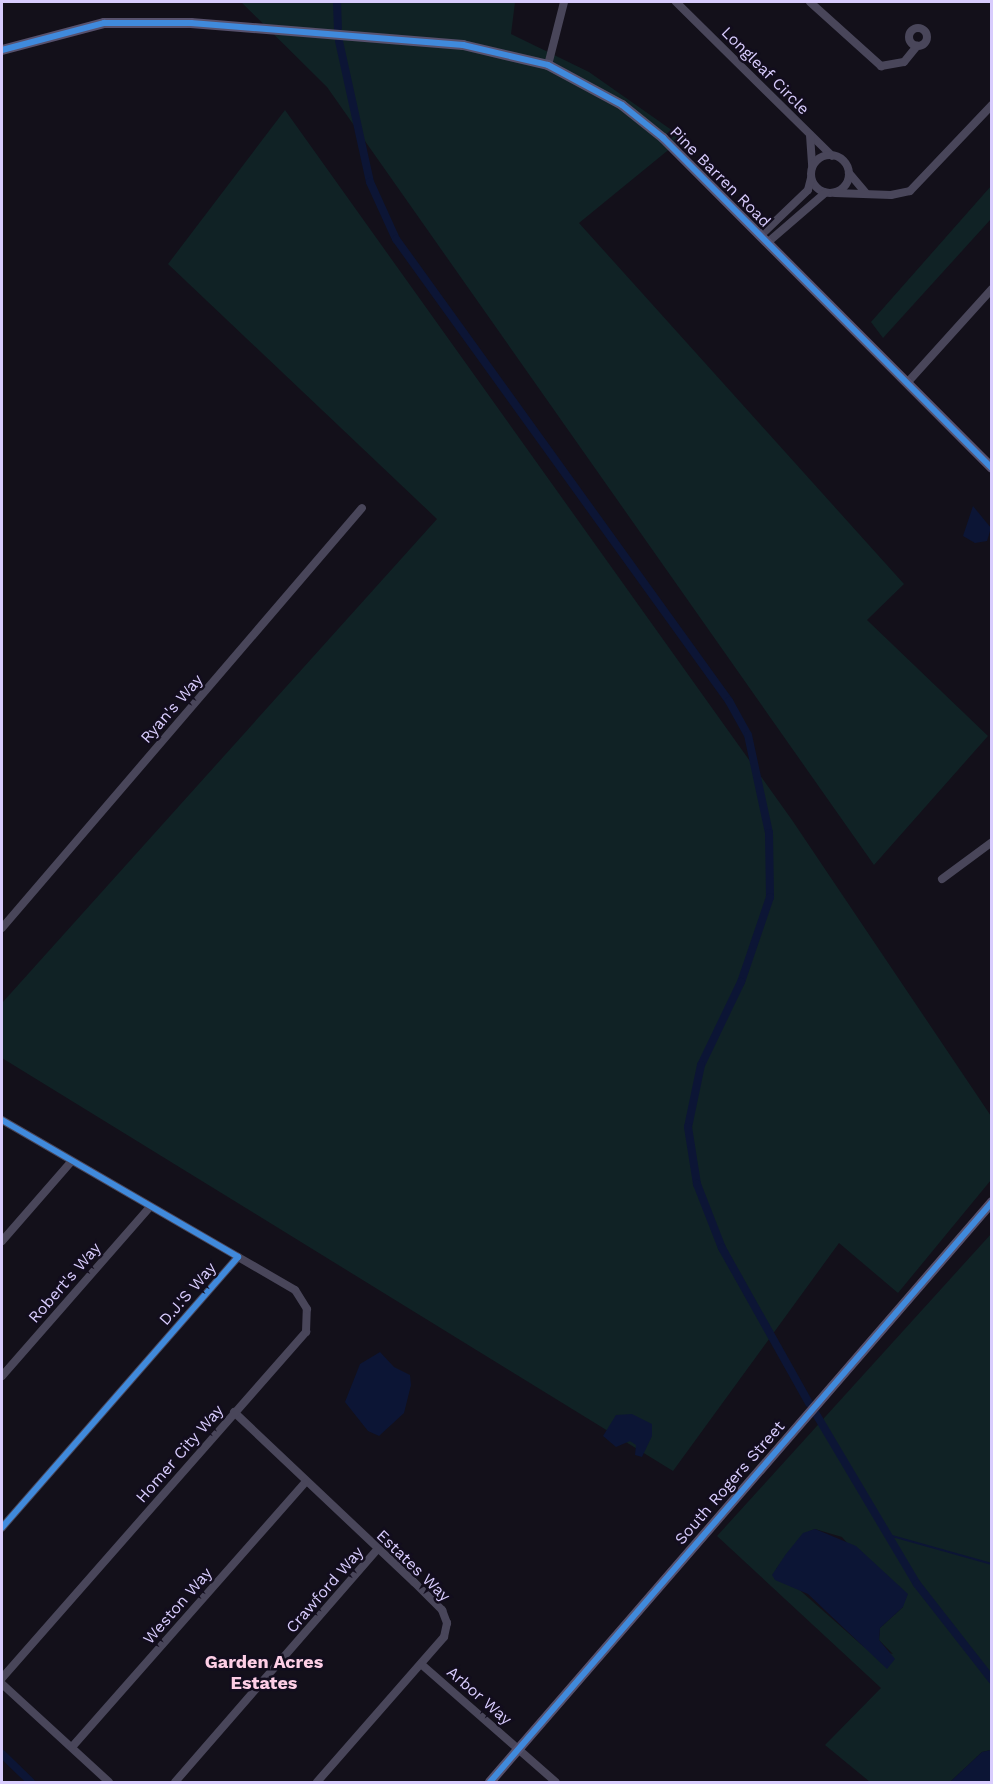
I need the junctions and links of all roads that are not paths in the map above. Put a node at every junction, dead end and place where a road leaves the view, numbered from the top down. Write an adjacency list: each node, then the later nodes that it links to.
1 (564, 2): 7 (street)
2 (676, 2): 4 (street, Longleaf Circle)
3 (810, 2): 5 (street)
4 (684, 5): 9 (street, Longleaf Circle)
5 (917, 46)
6 (2, 50): 7 (main road, Pine Barren Road)
7 (548, 65): 17 (main road, Pine Barren Road)
8 (992, 105): 14 (street)
9 (810, 135): 10 (street, Longleaf Circle); 11 (street, Longleaf Circle)
10 (832, 156): 11 (street); 12 (street, Longleaf Circle)
11 (812, 169): 13 (street, Longleaf Circle)
12 (849, 173): 14 (street, Longleaf Circle); 16 (street)
13 (812, 178): 15 (street); 17 (street)
14 (865, 192): 16 (street)
15 (825, 193): 16 (street); 17 (street)
16 (835, 193)
17 (764, 240): 19 (main road, Pine Barren Road)
18 (992, 289): 19 (street)
19 (907, 383): 20 (main road, Pine Barren Road)
20 (992, 468)
21 (362, 508): 24 (street, Ryan's Way)
22 (992, 842): 23 (street)
23 (942, 879)
24 (2, 928)
25 (2, 1120): 26 (street, D.J.'S Way)
26 (71, 1162): 28 (street, D.J.'S Way); 29 (street)
27 (992, 1202): 40 (main road, South Rogers Street)
28 (149, 1208): 30 (street, D.J.'S Way); 31 (street, Robert's Way)
29 (2, 1241)
30 (238, 1257): 32 (street, Homer City Way); 34 (street, D.J.'S Way)
31 (2, 1376)
32 (234, 1412): 33 (street, Estates Way); 37 (street, Homer City Way)
33 (305, 1483): 35 (street, Estates Way); 39 (street, Weston Way)
34 (2, 1528)
35 (377, 1550): 36 (street, Estates Way); 42 (street, Crawford Way)
36 (421, 1664): 40 (street, Arbor Way); 43 (street, Estates Way)
37 (2, 1678)
38 (2, 1684): 39 (street)
39 (72, 1747): 41 (street)
40 (519, 1749): 44 (main road, South Rogers Street); 45 (street, Arbor Way)
41 (109, 1782)
42 (175, 1782)
43 (317, 1782)
44 (490, 1782)
45 (556, 1782)

